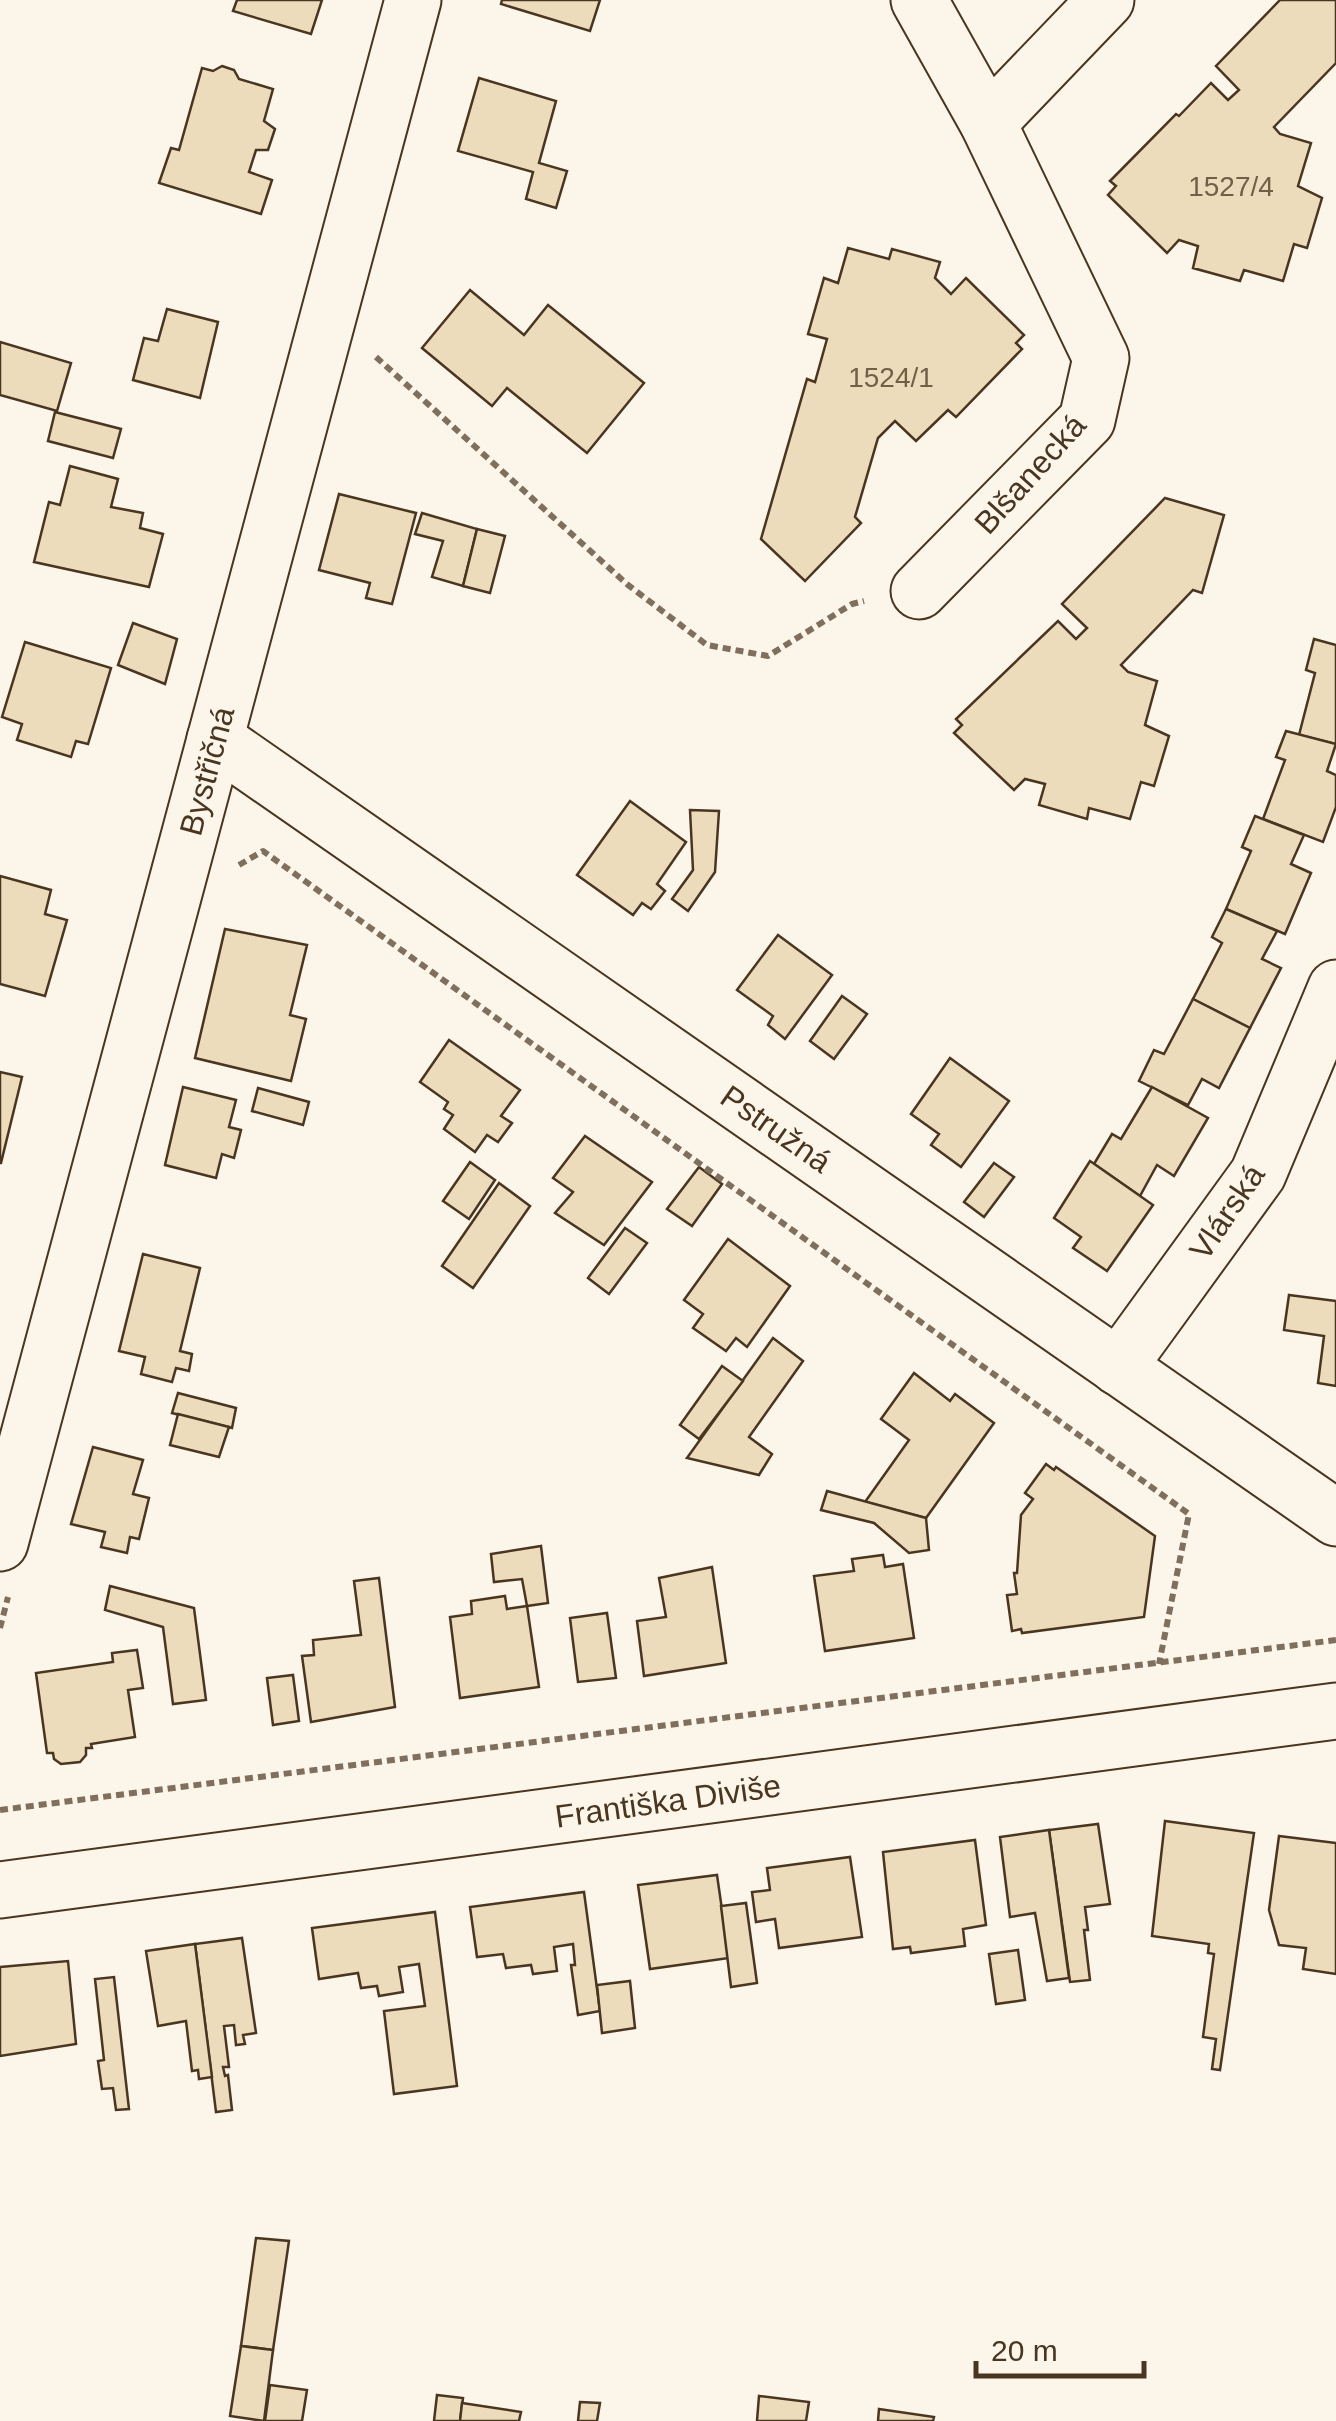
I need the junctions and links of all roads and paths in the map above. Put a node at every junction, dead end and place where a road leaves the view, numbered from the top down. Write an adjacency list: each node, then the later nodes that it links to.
1 (413, 0): 5 (street, Bystřičná)
2 (919, 0): 4 (street, Blšanecká)
3 (1106, 0): 4 (street)
4 (988, 124): 6 (street, Blšanecká)
5 (329, 314): 6 (path); 7 (street, Bystřičná)
6 (920, 591)
7 (215, 739): 10 (street, Pstružná); 12 (street, Bystřičná)
8 (236, 867): 15 (path)
9 (1336, 988): 10 (street, Vlárská)
10 (1118, 1367): 11 (street, Pstružná)
11 (1336, 1518)
12 (5, 1566): 13 (path)
13 (0, 1628)
14 (1336, 1640): 15 (path)
15 (1159, 1664): 17 (path)
16 (1336, 1711): 18 (street, Františka Diviše)
17 (0, 1810)
18 (0, 1890)

